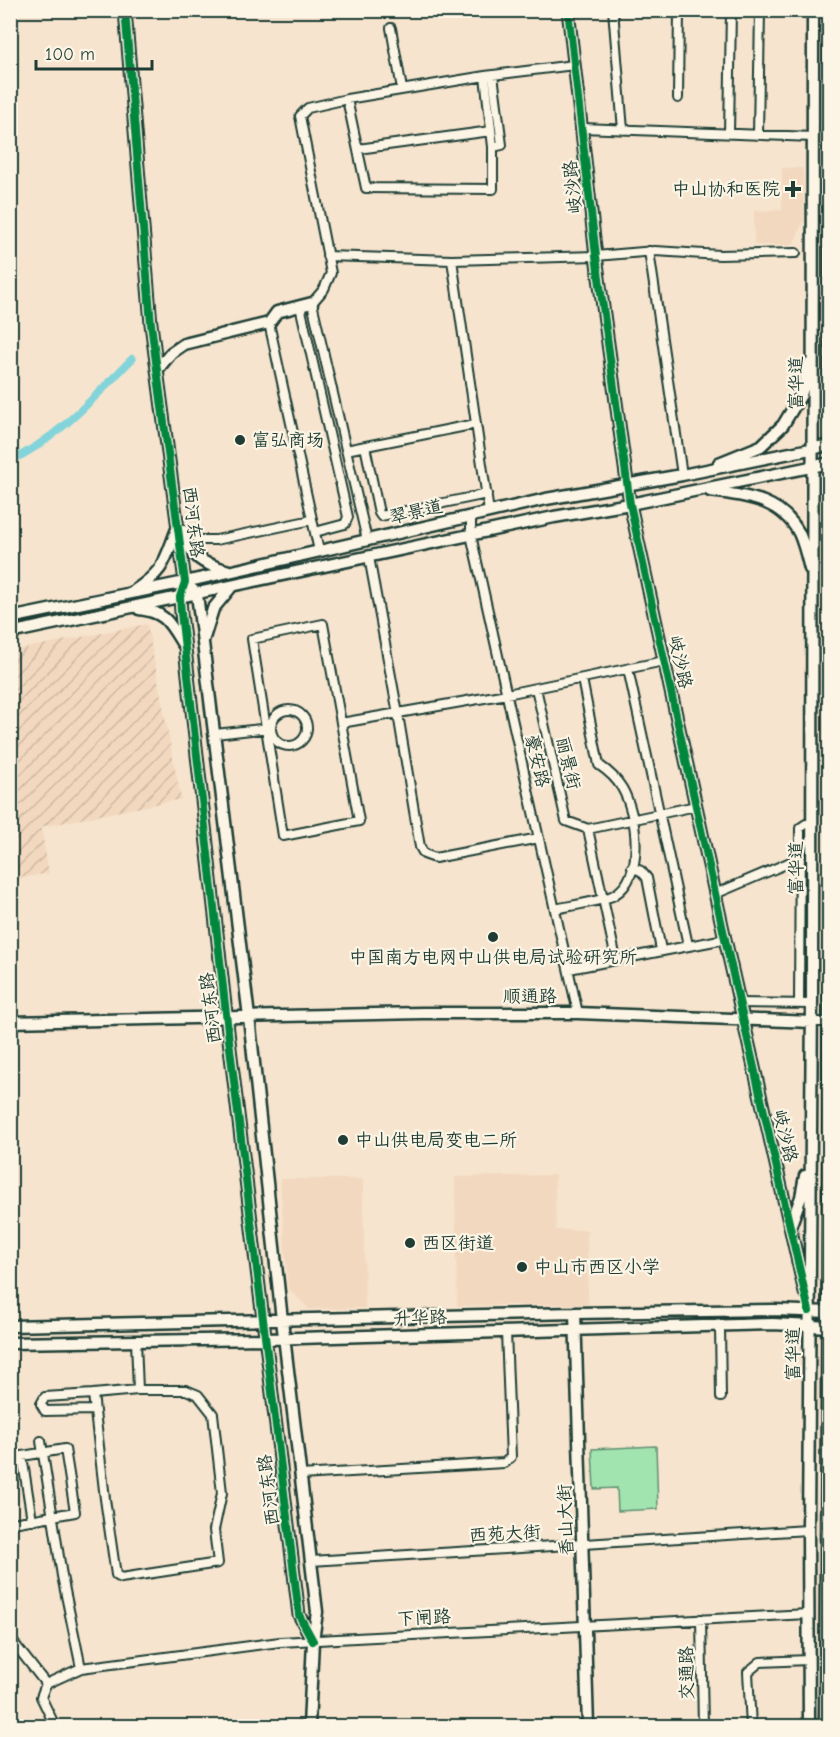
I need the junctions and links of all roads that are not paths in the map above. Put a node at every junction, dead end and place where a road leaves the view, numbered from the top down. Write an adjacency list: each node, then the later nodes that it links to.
1 (126, 10): 33 (main road, 西河东路)
2 (613, 10): 16 (street)
3 (679, 10): 13 (street)
4 (731, 10): 18 (street)
5 (760, 10): 19 (street)
6 (813, 10): 20 (main road, 富华道)
7 (571, 11): 10 (main road, 岐沙路)
8 (830, 26): 23 (main road, 富华道)
9 (391, 28): 12 (street)
10 (574, 64): 11 (street); 15 (main road, 岐沙路)
11 (489, 75): 12 (street); 17 (street); 21 (street)
12 (402, 89): 14 (street)
13 (678, 98)
14 (347, 99): 22 (street); 26 (street)
15 (582, 128): 16 (street); 27 (main road, 岐沙路)
16 (623, 130): 18 (street)
17 (491, 131): 21 (street); 22 (street)
18 (729, 134): 19 (street)
19 (758, 135): 20 (street)
20 (813, 137): 31 (main road, 富华道)
21 (493, 147): 22 (street)
22 (358, 149)
23 (829, 249): 32 (main road, 富华道)
24 (649, 251): 25 (street); 27 (street); 43 (street)
25 (796, 253)
26 (327, 256): 28 (street); 29 (street)
27 (596, 256): 28 (street); 44 (main road, 岐沙路)
28 (452, 260): 35 (street)
29 (306, 304): 30 (main road); 39 (street); 52 (street)
30 (269, 323): 33 (main road); 50 (street)
31 (813, 346): 38 (main road, 富华道); 42 (main road)
32 (829, 346): 34 (main road, 富华道)
33 (158, 369): 51 (main road, 西河东路)
34 (830, 421)
35 (476, 424): 37 (street); 46 (street)
36 (830, 445): 38 (main road, 翠景道)
37 (365, 446): 39 (street); 46 (street)
38 (813, 449): 41 (main road, 富华道); 42 (main road, 翠景道)
39 (346, 450): 54 (street)
40 (830, 464): 41 (main road, 翠景道)
41 (813, 467): 45 (main road, 翠景道); 58 (main road, 富华道)
42 (699, 471): 43 (main road, 翠景道)
43 (682, 475): 44 (main road, 翠景道)
44 (627, 485): 47 (main road, 岐沙路); 48 (main road, 翠景道)
45 (701, 489): 47 (main road, 翠景道); 58 (main road)
46 (487, 494): 48 (street)
47 (630, 504): 53 (main road, 翠景道); 69 (main road, 岐沙路)
48 (489, 512): 49 (main road, 翠景道)
49 (471, 516): 53 (street, 豪安路); 54 (main road, 翠景道)
50 (312, 520): 51 (street); 52 (street)
51 (178, 526): 57 (main road); 59 (main road, 西河东路); 61 (main road)
52 (315, 532): 55 (street)
53 (471, 535): 56 (main road, 翠景道); 73 (street, 豪安路)
54 (367, 540): 55 (main road, 翠景道)
55 (319, 551): 57 (main road, 翠景道)
56 (369, 556): 60 (main road, 翠景道); 74 (street)
57 (232, 572): 59 (main road, 翠景道)
58 (814, 579): 81 (main road, 富华道)
59 (185, 582): 61 (main road, 翠景道); 62 (main road, 西河东路); 63 (main road, 西河东路)
60 (232, 586): 62 (main road, 翠景道); 67 (main road)
61 (129, 594): 65 (main road, 翠景道)
62 (197, 594): 63 (main road, 翠景道); 67 (main road, 西河东路)
63 (180, 597): 64 (main road, 翠景道); 68 (main road, 西河东路)
64 (129, 608): 66 (main road, 翠景道); 68 (main road)
65 (10, 618)
66 (10, 633)
67 (203, 641): 77 (main road, 西河东路)
68 (184, 647): 100 (main road, 西河东路)
69 (664, 661): 70 (street); 78 (main road, 岐沙路)
70 (628, 669): 71 (street); 79 (street)
71 (582, 679): 72 (street); 80 (street)
72 (536, 688): 73 (street); 82 (street, 丽景街)
73 (507, 694): 74 (street); 83 (street, 豪安路)
74 (399, 714): 75 (street); 83 (street)
75 (341, 723): 76 (street); 76 (street)
76 (268, 728): 76 (street); 77 (street)
77 (215, 734): 101 (main road, 西河东路)
78 (696, 806): 79 (street); 86 (main road, 岐沙路)
79 (659, 814): 80 (street); 92 (street)
80 (633, 819): 82 (street); 85 (street)
81 (813, 824): 84 (street); 98 (main road, 富华道)
82 (588, 829): 87 (street)
83 (539, 838): 89 (street, 豪安路)
84 (800, 858): 86 (street); 97 (street)
85 (632, 867): 87 (street); 93 (street)
86 (715, 894): 91 (main road, 岐沙路)
87 (602, 898): 89 (street); 94 (street)
88 (830, 899): 90 (main road, 富华道)
89 (555, 909): 95 (street, 豪安路)
90 (829, 930): 105 (main road, 富华道)
91 (724, 939): 92 (street); 96 (main road, 岐沙路)
92 (688, 945): 93 (street)
93 (661, 951): 94 (street)
94 (616, 959): 95 (street)
95 (569, 969): 99 (street, 豪安路)
96 (739, 1003): 97 (street); 102 (main road, 岐沙路)
97 (799, 1004): 98 (street)
98 (812, 1004): 104 (main road, 富华道)
99 (578, 1013): 101 (main road, 顺通路); 102 (main road, 顺通路)
100 (227, 1017): 101 (main road, 顺通路); 103 (main road, 顺通路); 115 (main road, 西河东路)
101 (249, 1017): 116 (main road, 西河东路)
102 (743, 1020): 104 (main road, 顺通路); 110 (main road, 岐沙路)
103 (10, 1022)
104 (812, 1022): 105 (street); 106 (main road, 富华道)
105 (829, 1022): 107 (main road, 富华道)
106 (810, 1143): 108 (main road, 富华道); 110 (main road)
107 (829, 1147): 109 (main road, 富华道)
108 (810, 1200): 109 (main road); 111 (main road, 富华道)
109 (829, 1200): 112 (main road, 富华道)
110 (790, 1228): 111 (main road, 岐沙路)
111 (809, 1311): 112 (main road, 升华路); 113 (main road, 升华路); 119 (main road, 富华道)
112 (829, 1312): 120 (main road, 富华道)
113 (575, 1313): 114 (main road, 升华路); 121 (main road, 香山大街)
114 (506, 1315): 116 (main road, 升华路); 122 (main road)
115 (264, 1320): 116 (main road, 升华路); 117 (main road, 升华路); 123 (main road, 西河东路)
116 (282, 1320): 124 (main road, 西河东路)
117 (10, 1326)
118 (720, 1326): 119 (main road, 升华路); 121 (main road, 升华路); 129 (street)
119 (809, 1326): 120 (main road, 升华路); 140 (main road, 富华道)
120 (829, 1327): 136 (main road, 富华道)
121 (576, 1330): 122 (main road, 升华路); 141 (main road, 香山大街)
122 (506, 1332): 124 (main road, 升华路); 135 (street)
123 (266, 1339): 124 (main road, 升华路); 125 (main road, 升华路); 147 (main road, 西河东路)
124 (284, 1339): 135 (main road, 西河东路)
125 (136, 1341): 126 (main road, 升华路); 127 (street)
126 (10, 1343)
127 (138, 1390): 128 (street); 130 (street)
128 (93, 1394): 130 (street); 130 (street)
129 (721, 1397)
130 (94, 1410)
131 (41, 1441): 132 (street)
132 (42, 1453): 133 (street); 137 (street); 137 (street)
133 (22, 1456): 134 (street); 138 (street)
134 (10, 1458)
135 (300, 1475): 142 (main road, 西河东路)
136 (828, 1487): 157 (main road, 富华道)
137 (52, 1516): 138 (street); 149 (street)
138 (32, 1520): 139 (street)
139 (14, 1523)
140 (808, 1530): 141 (street, 西苑大街); 143 (main road, 富华道)
141 (583, 1544): 142 (street, 西苑大街); 145 (main road, 香山大街)
142 (311, 1560): 147 (main road, 西河东路)
143 (808, 1614): 144 (street, 下闸路); 148 (main road, 富华道)
144 (701, 1619): 145 (street, 下闸路); 154 (street, 交通路)
145 (585, 1625): 147 (street, 下闸路); 153 (main road, 香山大街)
146 (10, 1638): 150 (street)
147 (313, 1641): 149 (street, 下闸路); 152 (main road)
148 (808, 1660): 155 (street); 156 (main road, 富华道)
149 (81, 1668): 150 (street, 下闸路)
150 (46, 1684): 151 (street)
151 (55, 1726)
152 (309, 1726)
153 (588, 1726)
154 (703, 1726)
155 (751, 1726)
156 (809, 1726)
157 (825, 1726)

